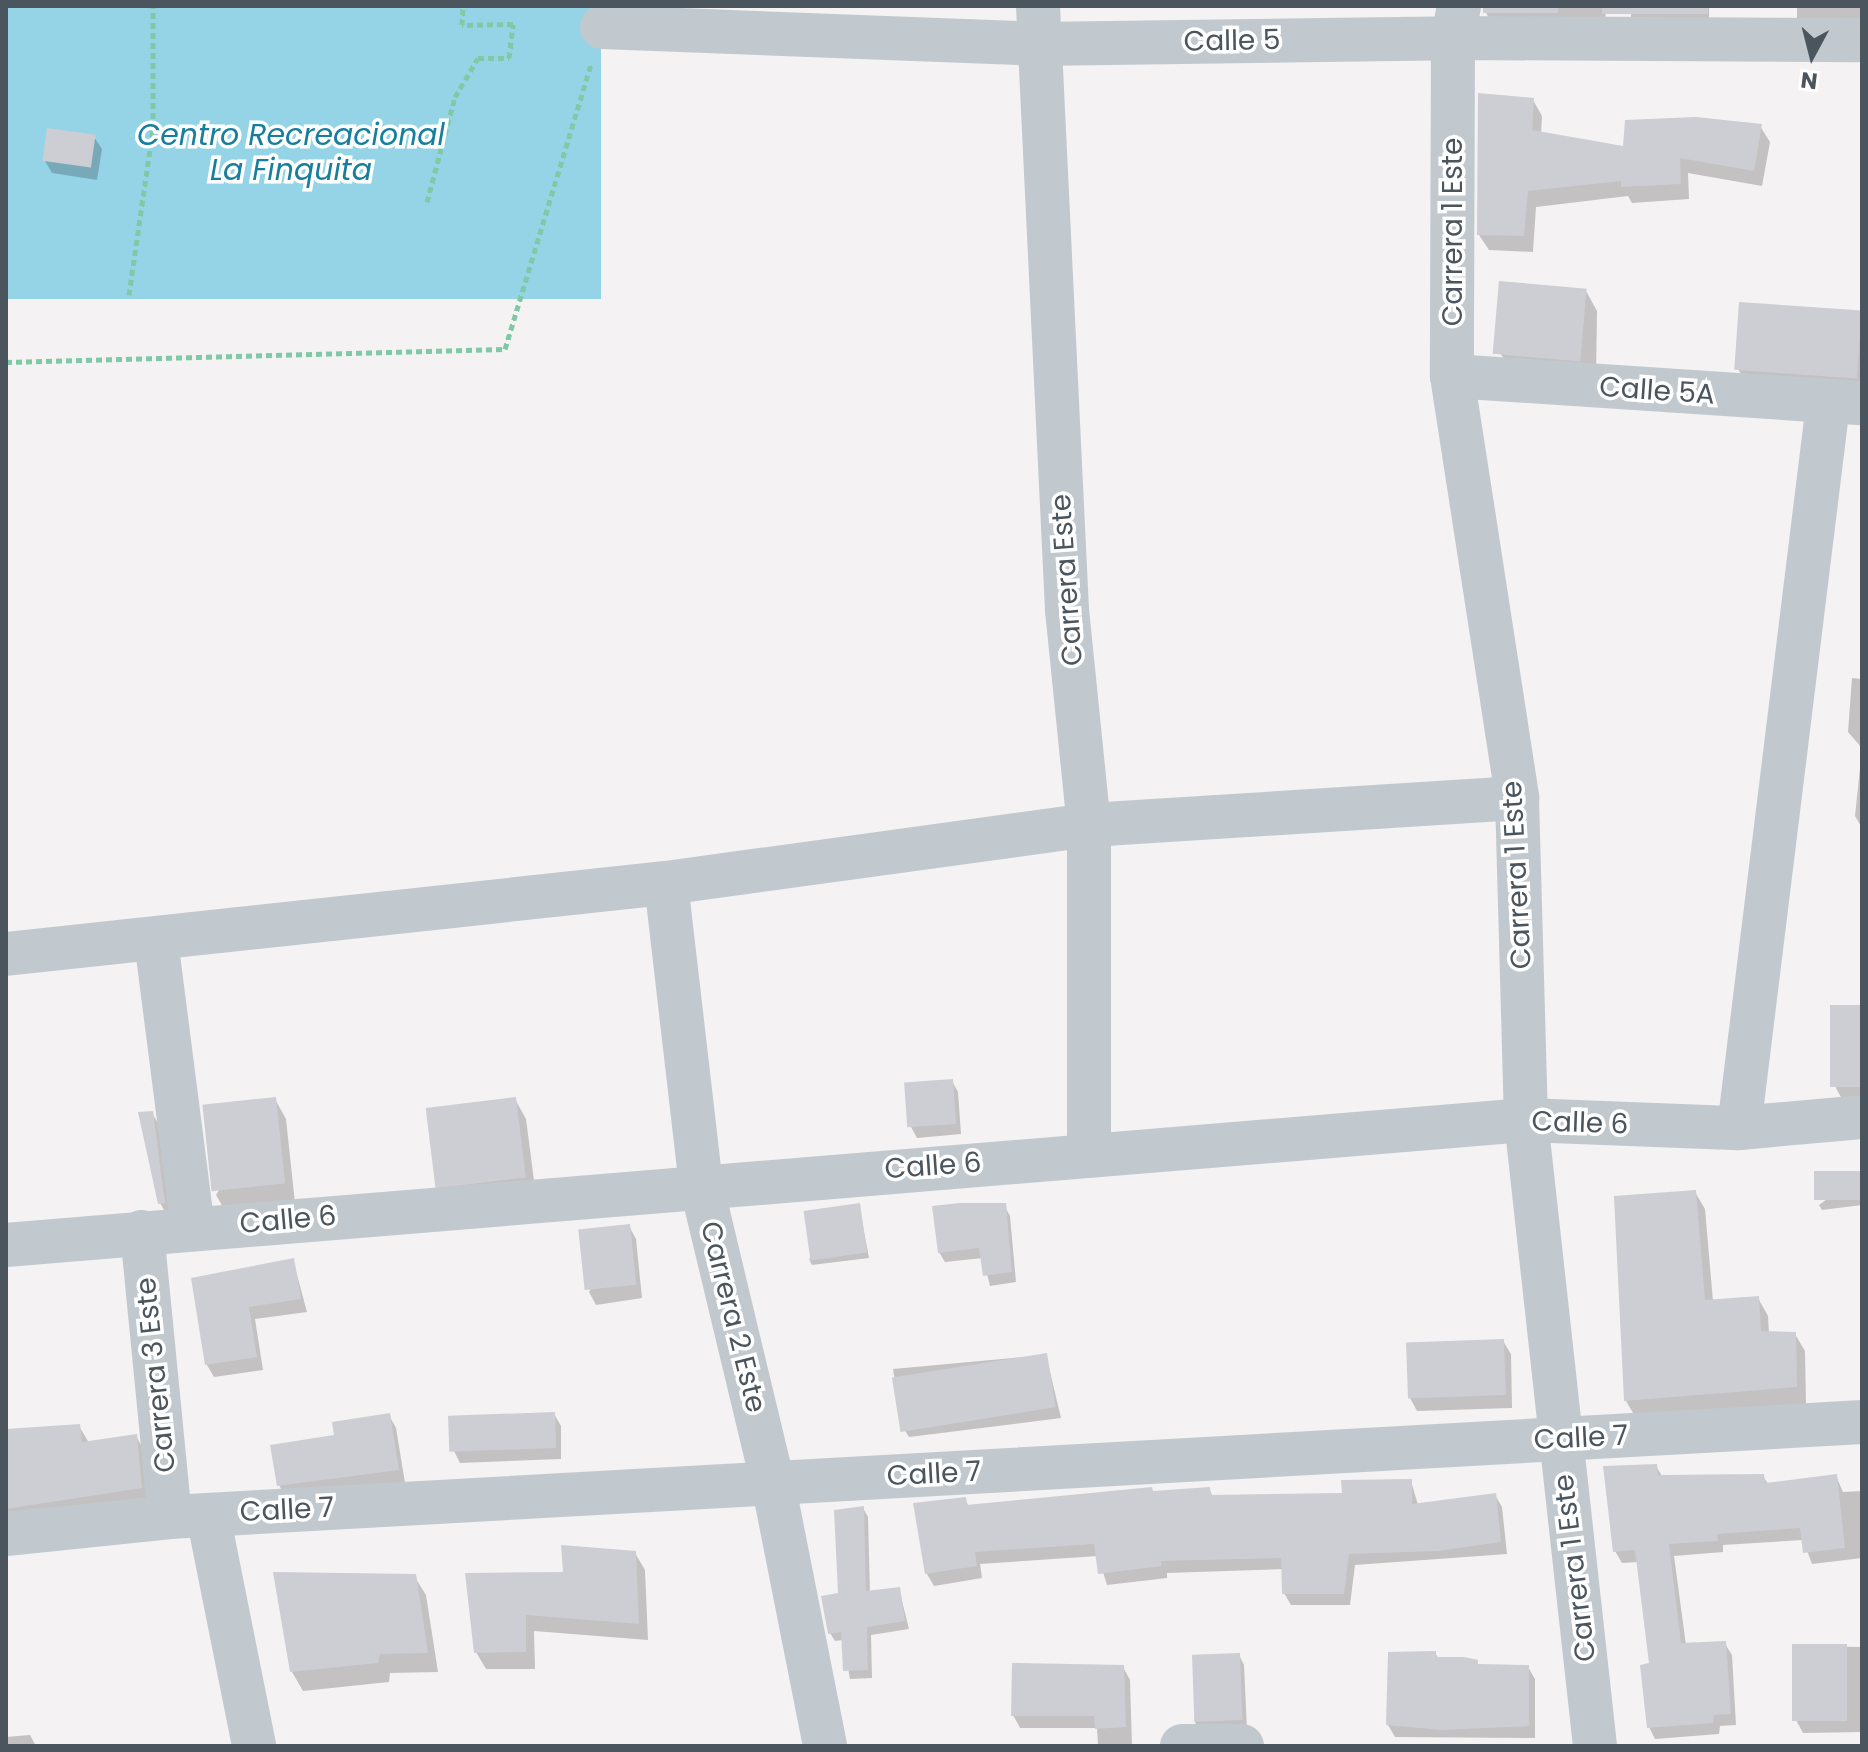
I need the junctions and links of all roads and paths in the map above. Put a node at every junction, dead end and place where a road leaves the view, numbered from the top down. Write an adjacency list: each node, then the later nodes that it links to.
1 (153, 6): 8 (path)
2 (463, 6): 7 (path)
3 (1456, 22): 4 (street, Calle 5); 6 (street, Calle 5); 10 (street, Carrera 1 Este)
4 (1037, 25): 5 (street, Calle 5); 13 (street, Carrera Este)
5 (602, 27): 9 (path)
6 (1862, 40)
7 (427, 202)
8 (129, 295)
9 (6, 362)
10 (1452, 376): 11 (street, Calle 5A); 12 (street, Carrera 1 Este)
11 (1845, 404): 19 (street)
12 (1517, 798): 13 (street); 18 (street, Carrera 1 Este)
13 (1089, 825): 14 (street); 20 (street, Carrera Este)
14 (666, 883): 15 (street); 21 (street, Carrera 2 Este)
15 (156, 940): 16 (street); 22 (street)
16 (6, 954)
17 (1862, 1117): 19 (street, Calle 6)
18 (1526, 1120): 19 (street, Calle 6); 20 (street, Calle 6); 26 (street, Carrera 1 Este)
19 (1739, 1128)
20 (1089, 1154): 21 (street, Calle 6)
21 (701, 1184): 22 (street, Calle 6); 27 (street, Carrera 2 Este)
22 (193, 1228): 23 (street, Calle 6)
23 (142, 1232): 24 (street, Calle 6); 28 (street, Carrera 3 Este)
24 (6, 1245)
25 (1862, 1422): 26 (street, Calle 7)
26 (1559, 1439): 27 (street, Calle 7); 32 (street, Carrera 1 Este)
27 (773, 1483): 28 (street, Calle 7); 31 (street, Carrera 2 Este)
28 (189, 1516): 29 (street, Calle 7); 30 (street, Carrera 3 Este)
29 (6, 1534)
30 (254, 1746)
31 (825, 1746)
32 (1595, 1746)

